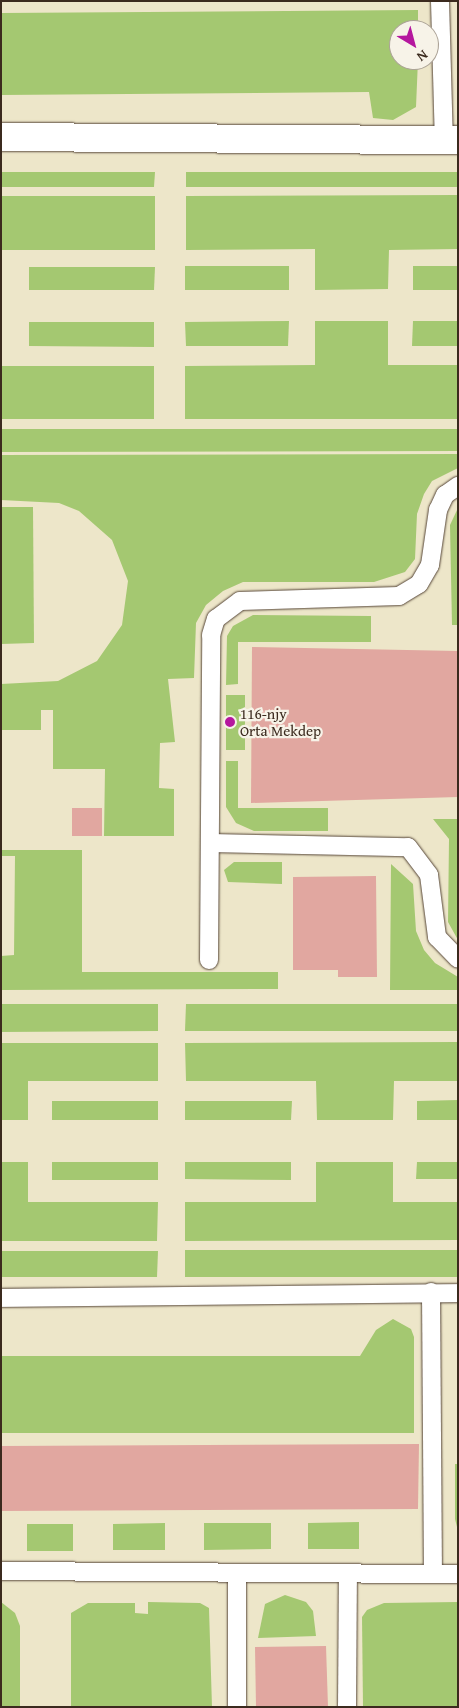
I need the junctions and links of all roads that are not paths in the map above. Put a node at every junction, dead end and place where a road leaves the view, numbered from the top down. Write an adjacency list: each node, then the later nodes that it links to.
1 (440, 1): 3 (lane)
2 (1, 137): 3 (street)
3 (451, 140)
4 (458, 486): 5 (lane)
5 (210, 843): 6 (lane); 7 (lane)
6 (458, 959)
7 (209, 960)
8 (431, 1292): 9 (lane); 10 (lane); 14 (lane)
9 (458, 1293)
10 (1, 1298)
11 (1, 1571): 12 (lane)
12 (237, 1572): 13 (lane); 16 (lane)
13 (348, 1574): 14 (lane); 17 (lane)
14 (433, 1574): 15 (lane)
15 (458, 1574)
16 (237, 1707)
17 (347, 1707)

